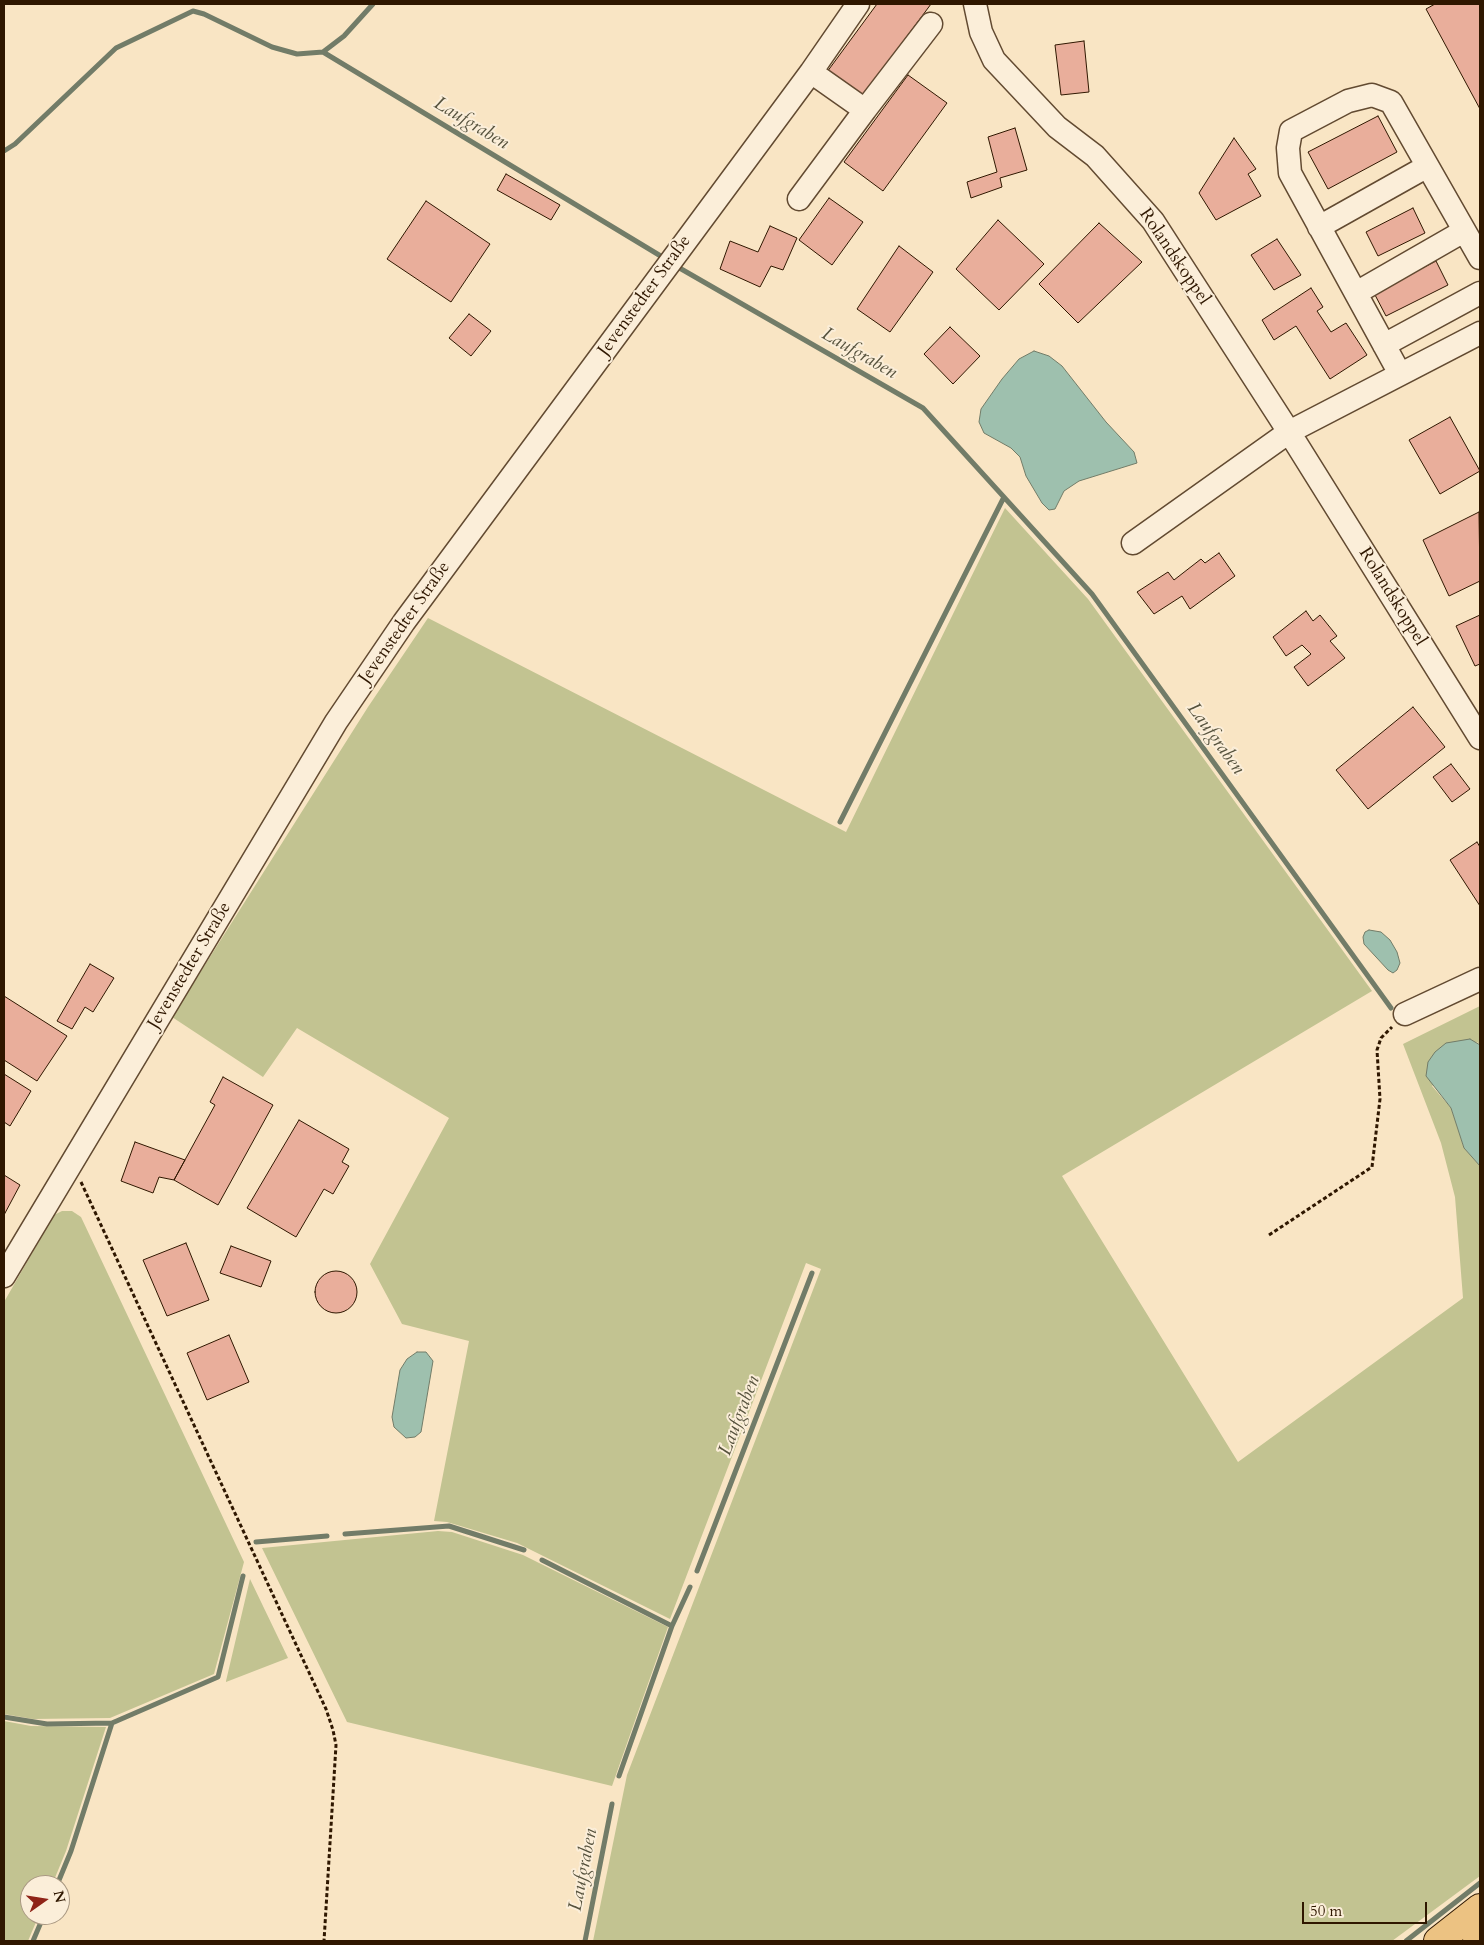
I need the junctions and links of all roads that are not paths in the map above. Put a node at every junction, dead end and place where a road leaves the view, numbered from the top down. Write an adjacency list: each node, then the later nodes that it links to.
1 (858, 4): 4 (street, Jevenstedter Straße)
2 (975, 4): 16 (street, Rolandskoppel)
3 (931, 24): 5 (street)
4 (811, 72): 5 (street); 22 (street, Jevenstedter Straße)
5 (865, 110): 7 (street)
6 (1426, 167): 8 (street); 8 (street); 9 (street)
7 (799, 199)
8 (1319, 226): 11 (street)
9 (1464, 231): 10 (street); 11 (street)
10 (1480, 258)
11 (1356, 293): 14 (street)
12 (1480, 293): 14 (street)
13 (1480, 333): 15 (street)
14 (1384, 344): 15 (street)
15 (1400, 374): 16 (street)
16 (1289, 432): 17 (street); 18 (street, Rolandskoppel)
17 (1134, 543)
18 (1473, 710): 19 (street, Rolandskoppel)
19 (1480, 738)
20 (1480, 979): 21 (street)
21 (1405, 1014)
22 (4, 1276)
23 (1480, 1908): 25 (highway)
24 (1480, 1938): 26 (highway)
25 (1438, 1941)
26 (1477, 1941)

